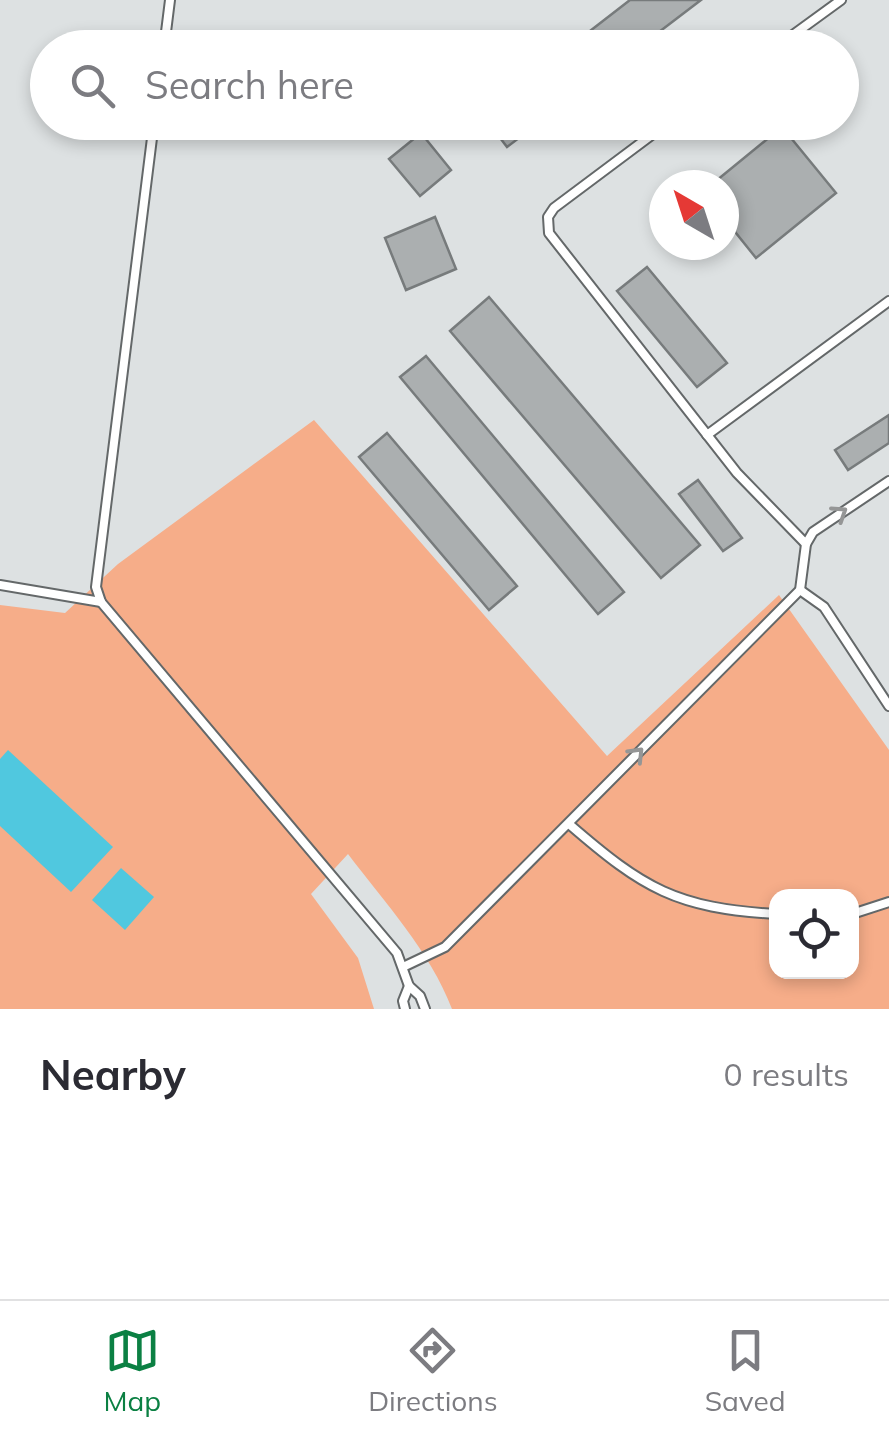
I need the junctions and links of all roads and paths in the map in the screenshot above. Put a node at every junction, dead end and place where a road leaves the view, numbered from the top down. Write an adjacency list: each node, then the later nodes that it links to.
1 (170, 0): 3 (lane)
2 (841, 0): 4 (lane)
3 (166, 30)
4 (799, 30)
5 (152, 140): 13 (lane)
6 (645, 140): 8 (lane)
7 (889, 301): 8 (lane)
8 (708, 435): 10 (lane)
9 (889, 481): 10 (lane, one-way to 9)
10 (806, 544): 12 (lane)
11 (0, 584): 13 (lane)
12 (800, 590): 14 (lane); 15 (lane, one-way to 12)
13 (101, 602): 19 (lane)
14 (889, 706)
15 (570, 824): 18 (lane); 19 (lane)
16 (889, 902): 17 (lane)
17 (859, 912)
18 (769, 914)
19 (403, 968): 20 (lane)
20 (409, 986): 21 (lane); 22 (lane)
21 (405, 1009)
22 (425, 1009)

